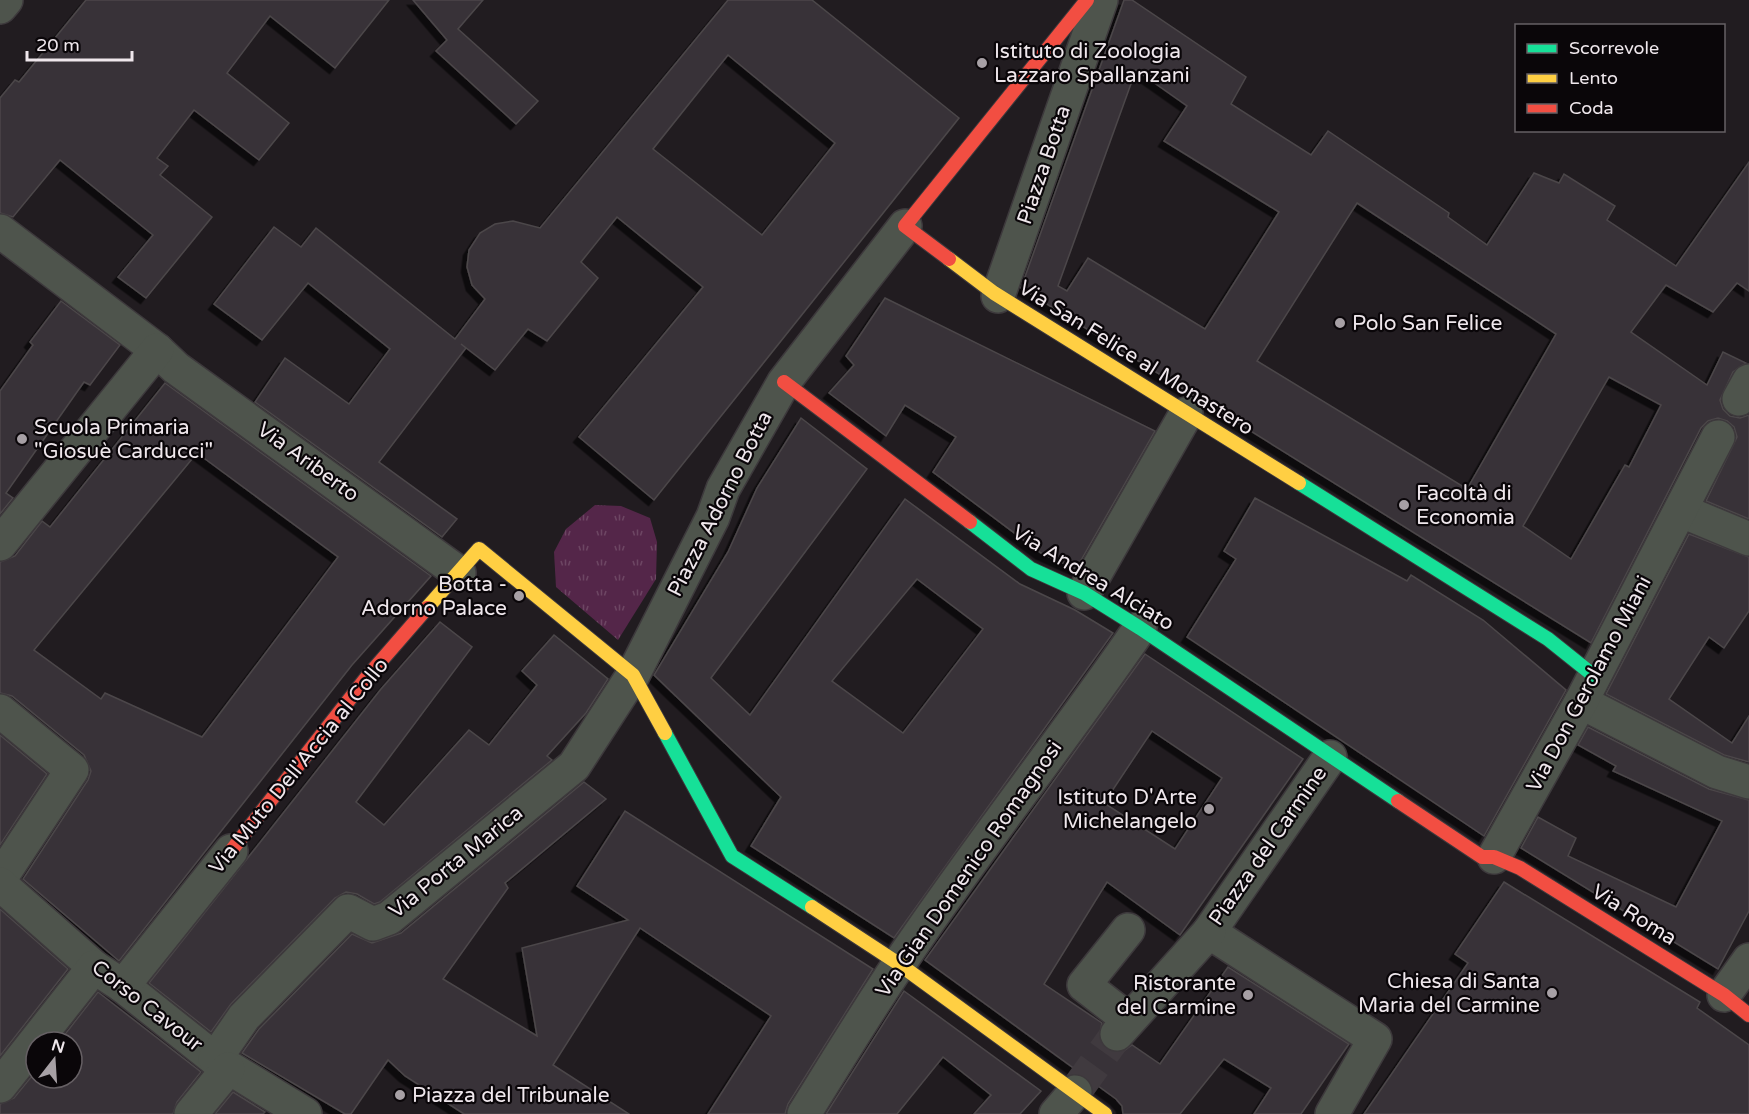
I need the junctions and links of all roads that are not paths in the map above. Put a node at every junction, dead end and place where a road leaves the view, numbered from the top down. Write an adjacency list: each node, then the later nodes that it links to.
1 (6, 0): 4 (street)
2 (1088, 0): 5 (street)
3 (1101, 0): 7 (street, Piazza Botta)
4 (0, 7)
5 (905, 226): 7 (street, Via San Felice al Monastero); 9 (street, Piazza Adorno Botta)
6 (0, 231): 8 (street, Via Ariberto)
7 (998, 296): 10 (street, Via San Felice al Monastero)
8 (158, 350): 14 (street); 15 (street, Via Ariberto)
9 (784, 382): 16 (street, Via Andrea Alciato); 18 (street, Piazza Adorno Botta)
10 (1186, 414): 16 (street); 19 (street, Via San Felice al Monastero)
11 (1718, 437): 12 (street, Via Don Gerolamo Miani)
12 (1682, 511): 13 (street); 19 (street, Via Don Gerolamo Miani)
13 (1749, 539)
14 (0, 544)
15 (469, 561): 18 (street); 24 (street, Via Muto Dell'Accia al Collo)
16 (1084, 593): 17 (street, Via Andrea Alciato)
17 (1140, 628): 21 (street, Via Andrea Alciato); 30 (street, Via Gian Domenico Romagnosi)
18 (633, 675): 22 (street, Piazza Adorno Botta); 30 (street)
19 (1587, 688): 23 (street); 25 (street, Via Don Gerolamo Miani)
20 (0, 711): 26 (street)
21 (1329, 757): 25 (street, Piazza del Carmine); 28 (street, Piazza del Carmine)
22 (574, 766): 34 (street, Via Porta Marica)
23 (1749, 782)
24 (231, 851): 32 (street, Via Muto Dell'Accia al Collo)
25 (1494, 857): 33 (street, Via Roma)
26 (0, 882): 31 (street, Corso Cavour)
27 (1128, 930): 28 (street)
28 (1209, 932): 41 (street, Piazza del Carmine)
29 (1749, 960): 33 (street)
30 (899, 964): 36 (street); 39 (street, Via Gian Domenico Romagnosi)
31 (94, 967): 32 (street, Corso Cavour); 35 (street)
32 (123, 986): 34 (street, Corso Cavour)
33 (1736, 1005)
34 (222, 1064): 37 (street); 38 (street, Corso Cavour)
35 (0, 1086)
36 (1066, 1103): 40 (street)
37 (191, 1114)
38 (305, 1114)
39 (804, 1114)
40 (1105, 1114)
41 (1332, 1114)

